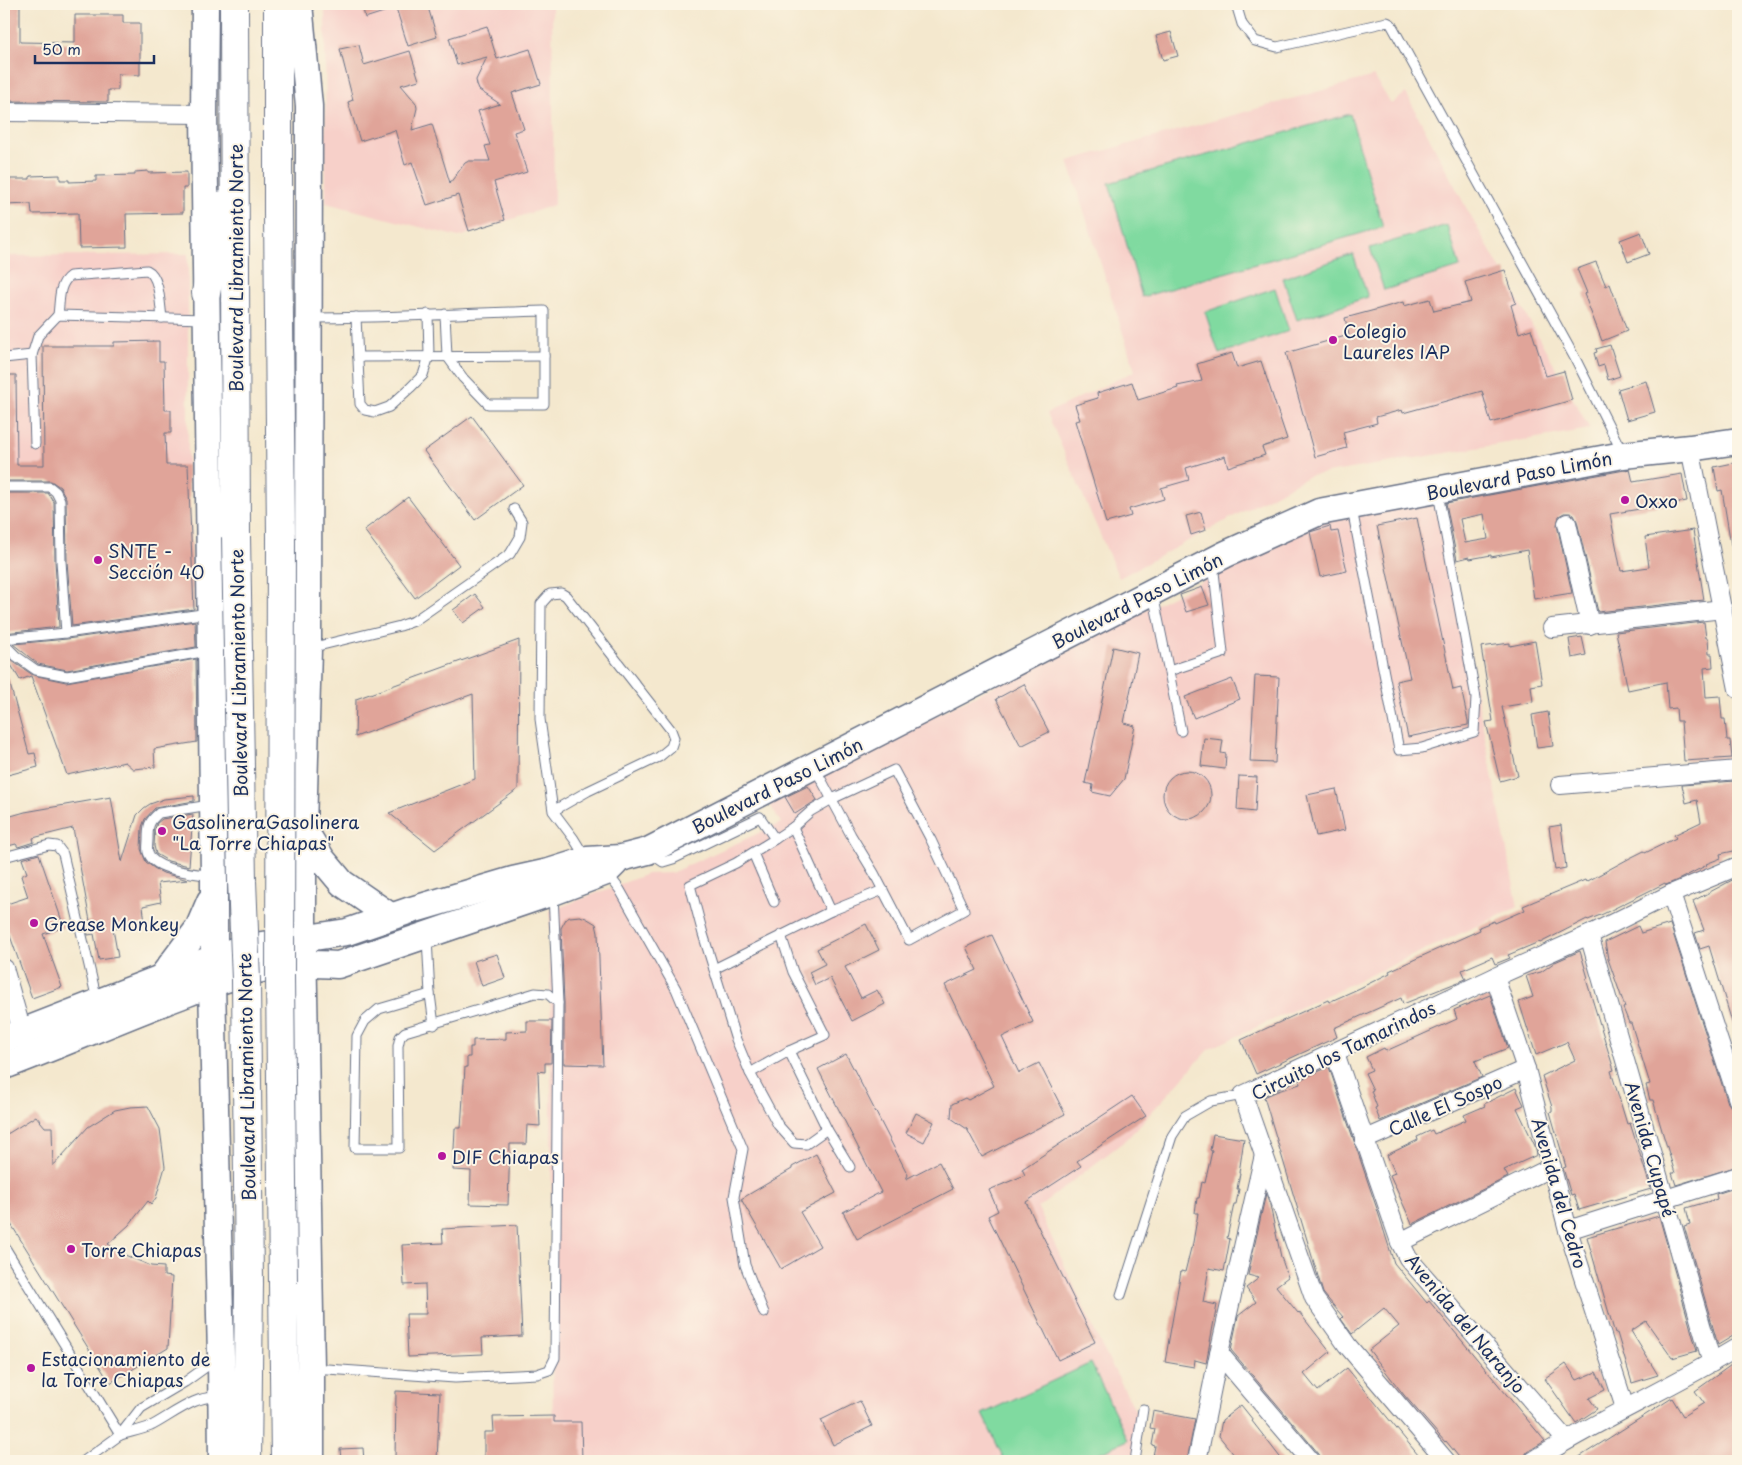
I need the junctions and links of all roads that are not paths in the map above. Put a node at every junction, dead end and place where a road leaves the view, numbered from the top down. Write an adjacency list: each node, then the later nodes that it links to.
1 (205, 4): 9 (street)
2 (234, 4): 10 (highway, Boulevard Libramiento Norte)
3 (278, 4): 118 (highway, Boulevard Libramiento Norte, bridge)
4 (299, 4): 7 (street)
5 (310, 4): 7 (street)
6 (1236, 4): 27 (lane)
7 (309, 106): 17 (street)
8 (4, 112): 9 (street)
9 (204, 114): 11 (street)
10 (235, 142): 11 (highway); 117 (highway, Boulevard Libramiento Norte, bridge)
11 (206, 306): 16 (lane); 36 (street)
12 (428, 314): 13 (lane); 15 (lane); 19 (lane)
13 (445, 314): 20 (lane); 21 (lane)
14 (58, 315): 16 (lane); 16 (lane); 18 (lane)
15 (356, 317): 17 (lane); 22 (lane)
16 (162, 318)
17 (310, 318): 42 (street)
18 (32, 355): 23 (lane); 25 (lane)
19 (429, 356): 20 (lane); 22 (lane); 22 (lane)
20 (447, 356): 21 (lane); 21 (lane)
21 (544, 356)
22 (358, 357)
23 (4, 358)
24 (1738, 441): 26 (street, Boulevard Paso Limón)
25 (34, 444)
26 (1690, 448): 27 (street, Boulevard Paso Limón); 35 (street)
27 (1623, 455): 29 (street, Boulevard Paso Limón)
28 (4, 487): 39 (lane)
29 (1438, 490): 30 (street, Boulevard Paso Limón); 30 (lane)
30 (1351, 506): 33 (street, Boulevard Paso Limón)
31 (514, 509): 42 (lane)
32 (1567, 523): 37 (street)
33 (1213, 561): 34 (street, Boulevard Paso Limón); 44 (lane)
34 (1153, 592): 44 (lane); 47 (street, Boulevard Paso Limón)
35 (1722, 610): 37 (street); 45 (street)
36 (210, 612): 39 (lane); 43 (street)
37 (1590, 625): 38 (street)
38 (1552, 628)
39 (66, 633): 40 (lane)
40 (4, 639)
41 (4, 644): 43 (lane)
42 (308, 649): 54 (street)
43 (210, 651): 51 (street)
44 (1169, 671): 46 (lane)
45 (1738, 689)
46 (1181, 731)
47 (814, 766): 50 (lane); 56 (street, Boulevard Paso Limón)
48 (1738, 770): 49 (street)
49 (1560, 785)
50 (832, 799): 53 (lane); 63 (lane); 63 (lane)
51 (213, 804): 62 (street); 62 (lane)
52 (552, 811): 52 (lane); 59 (lane)
53 (793, 827): 55 (lane); 66 (lane)
54 (303, 828): 67 (street); 71 (street)
55 (775, 839): 56 (lane); 57 (lane)
56 (648, 851): 59 (street, Boulevard Paso Limón)
57 (753, 853): 65 (lane); 74 (lane)
58 (4, 857): 79 (lane)
59 (605, 863): 61 (street, Boulevard Paso Limón); 104 (lane)
60 (1738, 866): 64 (street, Circuito los Tamarindos)
61 (551, 882): 67 (street, Boulevard Paso Limón); 70 (street, Boulevard Paso Limón); 80 (lane)
62 (214, 884): 75 (street); 77 (street)
63 (883, 890): 66 (lane)
64 (1671, 894): 68 (street, Circuito los Tamarindos); 92 (street)
65 (774, 902)
66 (831, 911): 69 (lane)
67 (390, 916): 71 (street, Boulevard Paso Limón)
68 (1589, 934): 76 (street, Circuito los Tamarindos); 99 (street, Avenida Cupapé)
69 (780, 935): 74 (lane); 85 (lane)
70 (427, 936): 72 (street, Boulevard Paso Limón); 78 (lane)
71 (294, 952): 72 (street, Boulevard Paso Limón); 75 (street); 82 (street)
72 (338, 965): 82 (street)
73 (4, 968): 84 (street)
74 (714, 969): 90 (lane)
75 (213, 971): 77 (street); 83 (street)
76 (1495, 977): 86 (street, Circuito los Tamarindos); 89 (street, Avenida del Cedro)
77 (167, 988): 79 (street); 83 (street); 87 (street)
78 (430, 994): 81 (lane); 81 (lane)
79 (98, 1002): 84 (street)
80 (558, 1003): 81 (lane); 109 (lane)
81 (434, 1025)
82 (306, 1028): 109 (street)
83 (214, 1032): 107 (street)
84 (13, 1035): 87 (street)
85 (790, 1051): 90 (lane); 93 (lane)
86 (1335, 1053): 91 (street, Circuito los Tamarindos); 94 (street, Avenida del Naranjo)
87 (30, 1056): 88 (street)
88 (4, 1066)
89 (1526, 1069): 94 (street, Calle El Sospo); 96 (street, Avenida del Cedro)
90 (750, 1073): 93 (lane)
91 (1243, 1095): 95 (street, Circuito los Tamarindos); 103 (lane)
92 (1738, 1100)
93 (828, 1128): 97 (lane)
94 (1364, 1140): 101 (street, Avenida del Naranjo)
95 (1264, 1154): 106 (street); 123 (street, Circuito los Tamarindos)
96 (1552, 1166): 100 (street, Avenida del Cedro); 101 (street)
97 (850, 1167)
98 (1738, 1176): 99 (street)
99 (1666, 1198): 100 (street); 108 (street, Avenida Cupapé)
100 (1568, 1230): 111 (street, Avenida del Cedro)
101 (1400, 1242): 114 (street, Avenida del Naranjo)
102 (4, 1246): 113 (lane)
103 (1121, 1295)
104 (764, 1314)
105 (1738, 1347): 108 (street)
106 (1219, 1353): 121 (street); 122 (street)
107 (221, 1356): 110 (street); 113 (lane)
108 (1712, 1363): 111 (street)
109 (311, 1368): 119 (street)
110 (222, 1401): 113 (lane); 116 (street)
111 (1625, 1408): 114 (street)
112 (1143, 1409): 120 (lane)
113 (120, 1435): 115 (lane)
114 (1566, 1440): 124 (street)
115 (84, 1461)
116 (222, 1461)
117 (247, 1461)
118 (285, 1461)
119 (311, 1461)
120 (1135, 1461)
121 (1197, 1461)
122 (1311, 1461)
123 (1446, 1461)
124 (1533, 1461)

